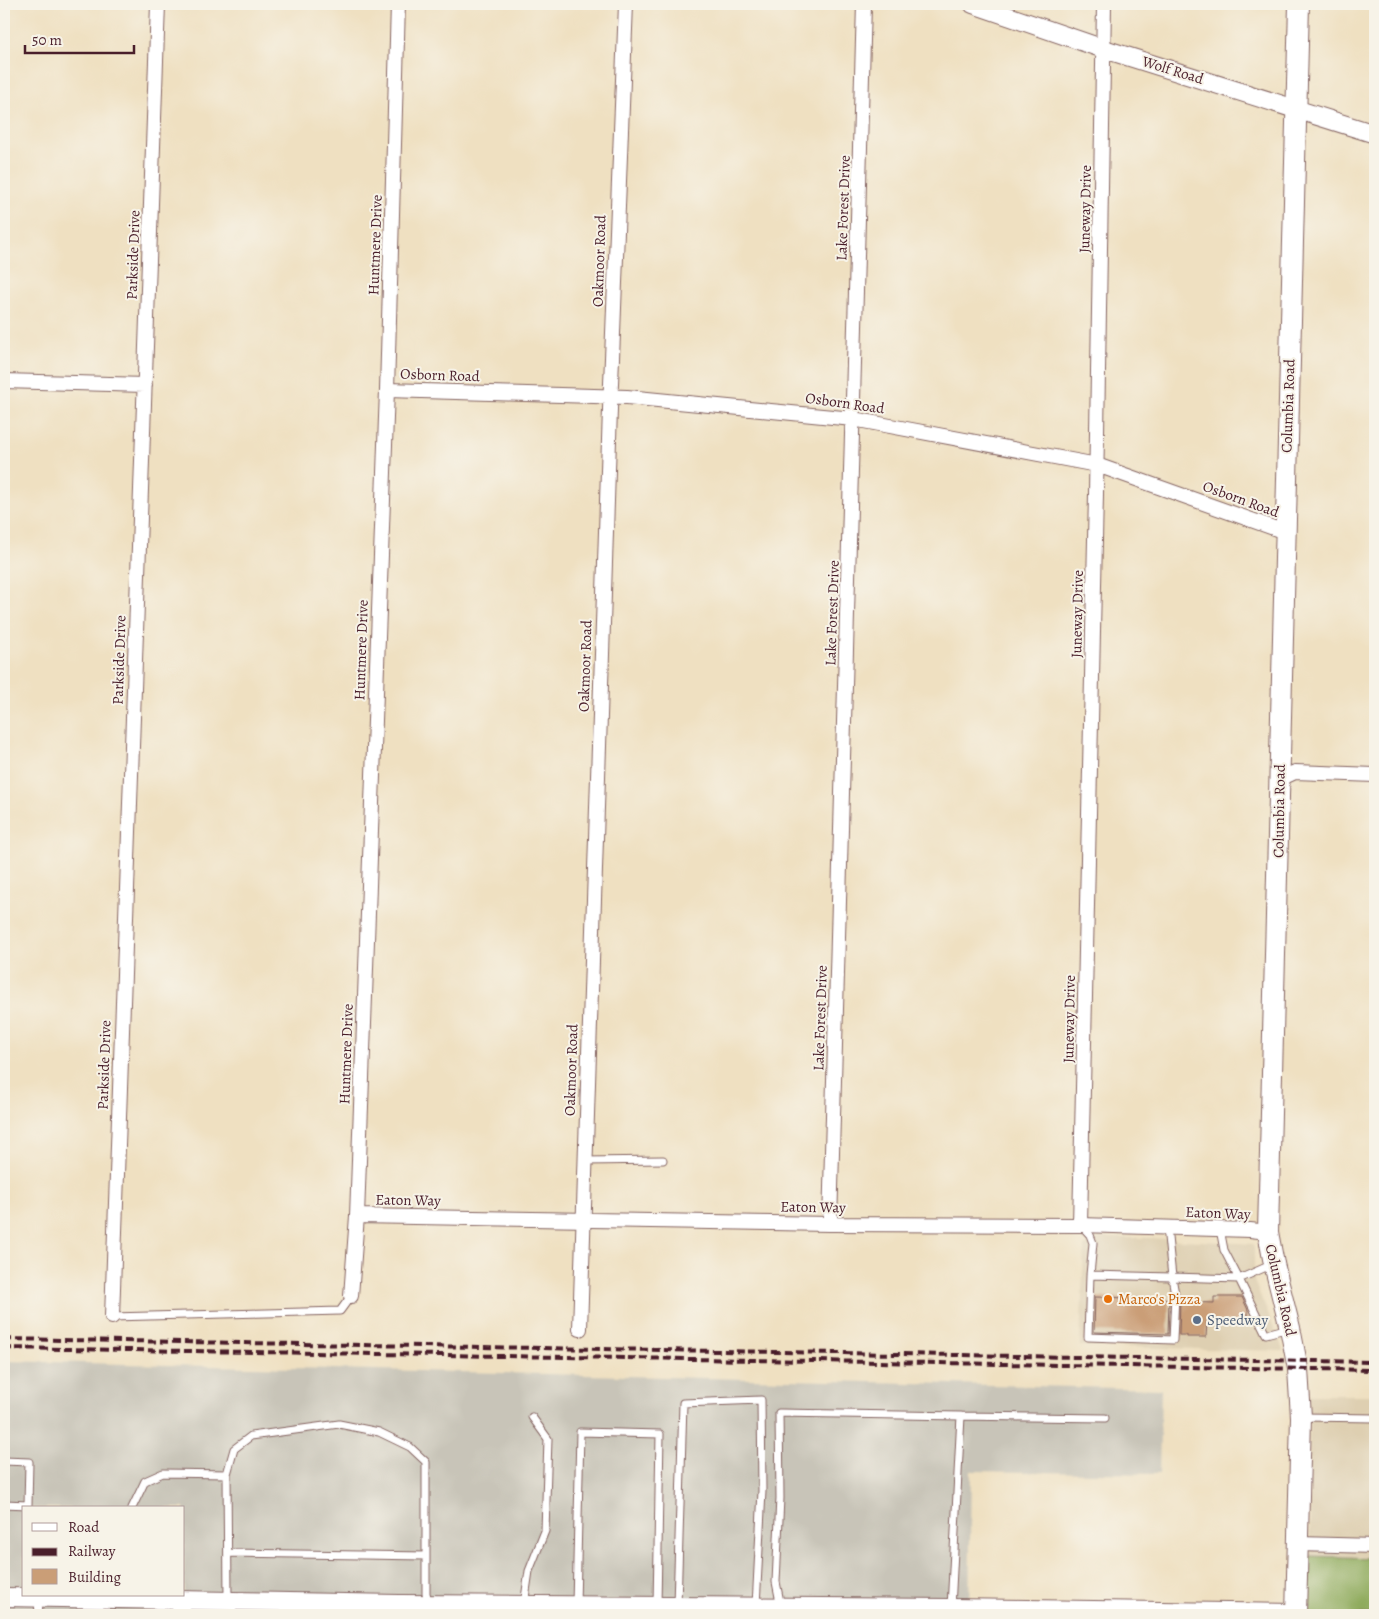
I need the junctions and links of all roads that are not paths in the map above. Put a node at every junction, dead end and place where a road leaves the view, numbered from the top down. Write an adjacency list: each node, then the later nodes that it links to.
1 (158, 4): 12 (street, Parkside Drive)
2 (398, 4): 13 (street, Huntmere Drive)
3 (626, 4): 14 (street, Oakmoor Road)
4 (864, 4): 15 (street, Lake Forest Drive)
5 (973, 4): 8 (street, Wolf Road)
6 (1104, 4): 8 (street, Juneway Drive)
7 (1298, 4): 9 (main road, Columbia Road)
8 (1104, 49): 9 (street, Wolf Road); 16 (street, Juneway Drive)
9 (1297, 110): 10 (street, Wolf Road); 17 (main road, Columbia Road)
10 (1375, 134)
11 (4, 381): 12 (street)
12 (145, 384): 34 (street, Parkside Drive)
13 (387, 390): 14 (street, Osborn Road); 22 (street, Huntmere Drive)
14 (610, 397): 15 (street, Osborn Road); 21 (street, Oakmoor Road)
15 (853, 419): 16 (street, Osborn Road); 24 (street, Lake Forest Drive)
16 (1097, 465): 17 (street, Osborn Road); 25 (street, Juneway Drive)
17 (1285, 532): 19 (main road, Columbia Road)
18 (1375, 774): 19 (street)
19 (1280, 779): 28 (main road, Columbia Road)
20 (663, 1160): 21 (lane)
21 (584, 1161): 23 (street, Oakmoor Road)
22 (357, 1216): 23 (street, Eaton Way); 33 (street, Huntmere Drive)
23 (582, 1219): 24 (street, Eaton Way); 36 (street, Oakmoor Road)
24 (830, 1224): 25 (street, Eaton Way)
25 (1080, 1225): 26 (street, Eaton Way); 30 (lane)
26 (1167, 1227): 27 (street, Eaton Way); 31 (lane)
27 (1220, 1229): 28 (street, Eaton Way); 32 (lane)
28 (1268, 1232): 29 (main road, Columbia Road)
29 (1274, 1264): 32 (lane); 35 (main road, Columbia Road)
30 (1090, 1275): 31 (lane); 31 (lane)
31 (1172, 1277): 32 (lane)
32 (1239, 1279): 35 (lane)
33 (351, 1296): 34 (lane)
34 (112, 1317)
35 (1290, 1328): 39 (main road, Columbia Road)
36 (580, 1329)
37 (961, 1416): 40 (lane); 59 (lane); 61 (lane)
38 (532, 1417): 54 (lane)
39 (1301, 1417): 41 (lane); 46 (main road, Columbia Road)
40 (1105, 1418)
41 (1375, 1418)
42 (4, 1461): 44 (lane)
43 (227, 1474): 45 (lane); 48 (lane); 49 (lane)
44 (4, 1504)
45 (133, 1506)
46 (1298, 1544): 47 (street); 63 (main road, Columbia Road)
47 (1375, 1546)
48 (228, 1553): 49 (lane); 53 (lane)
49 (426, 1556): 60 (lane)
50 (4, 1597): 51 (street)
51 (38, 1597): 52 (street); 64 (lane)
52 (109, 1597): 53 (street)
53 (228, 1601): 60 (street)
54 (524, 1605): 55 (street); 60 (street)
55 (576, 1606): 56 (street); 56 (lane)
56 (657, 1606): 57 (street)
57 (677, 1606): 58 (lane); 62 (street)
58 (756, 1607): 59 (street); 62 (street)
59 (781, 1607): 61 (street)
60 (429, 1610)
61 (940, 1610): 63 (street)
62 (716, 1611)
63 (1296, 1614)
64 (39, 1615)

